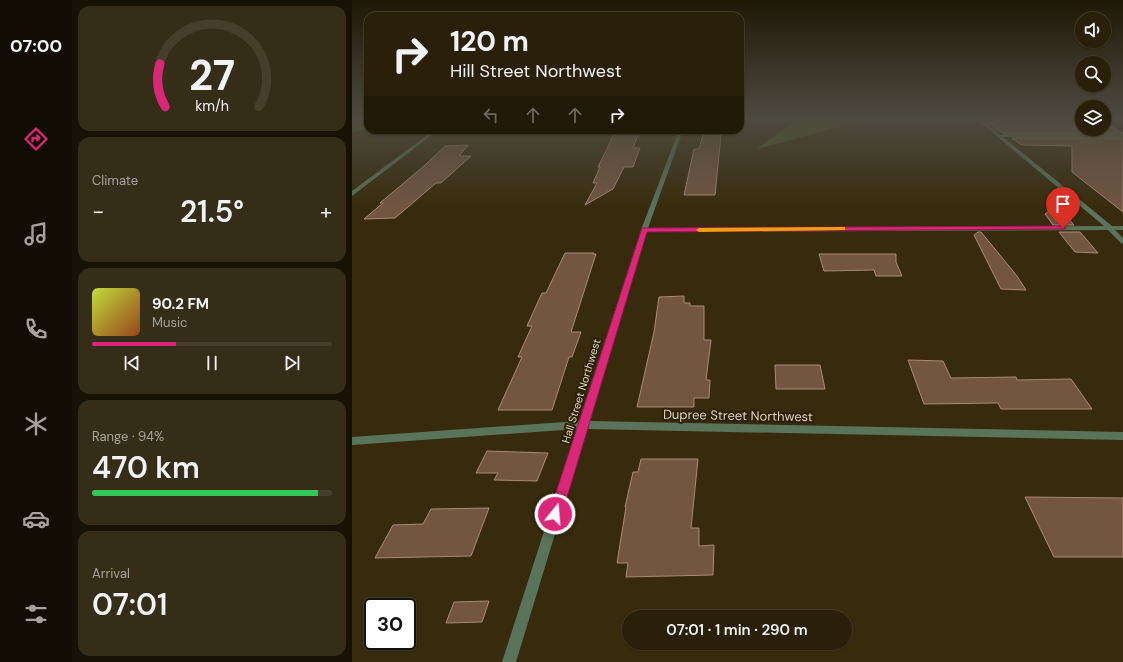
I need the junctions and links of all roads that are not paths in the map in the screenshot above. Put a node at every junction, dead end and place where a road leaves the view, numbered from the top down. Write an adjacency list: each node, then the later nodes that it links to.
1 (413, 148): 4 (street)
2 (674, 148): 7 (street, Hall Street Northwest)
3 (1012, 148): 5 (street)
4 (352, 194)
5 (1110, 228): 6 (street); 7 (street); 8 (street)
6 (1123, 228)
7 (644, 230): 9 (street, Hall Street Northwest)
8 (1123, 242)
9 (583, 425): 10 (street, Dupree Street Northwest); 11 (street, Dupree Street Northwest); 12 (street, Hall Street Northwest)
10 (1123, 436)
11 (352, 441)
12 (509, 662)

